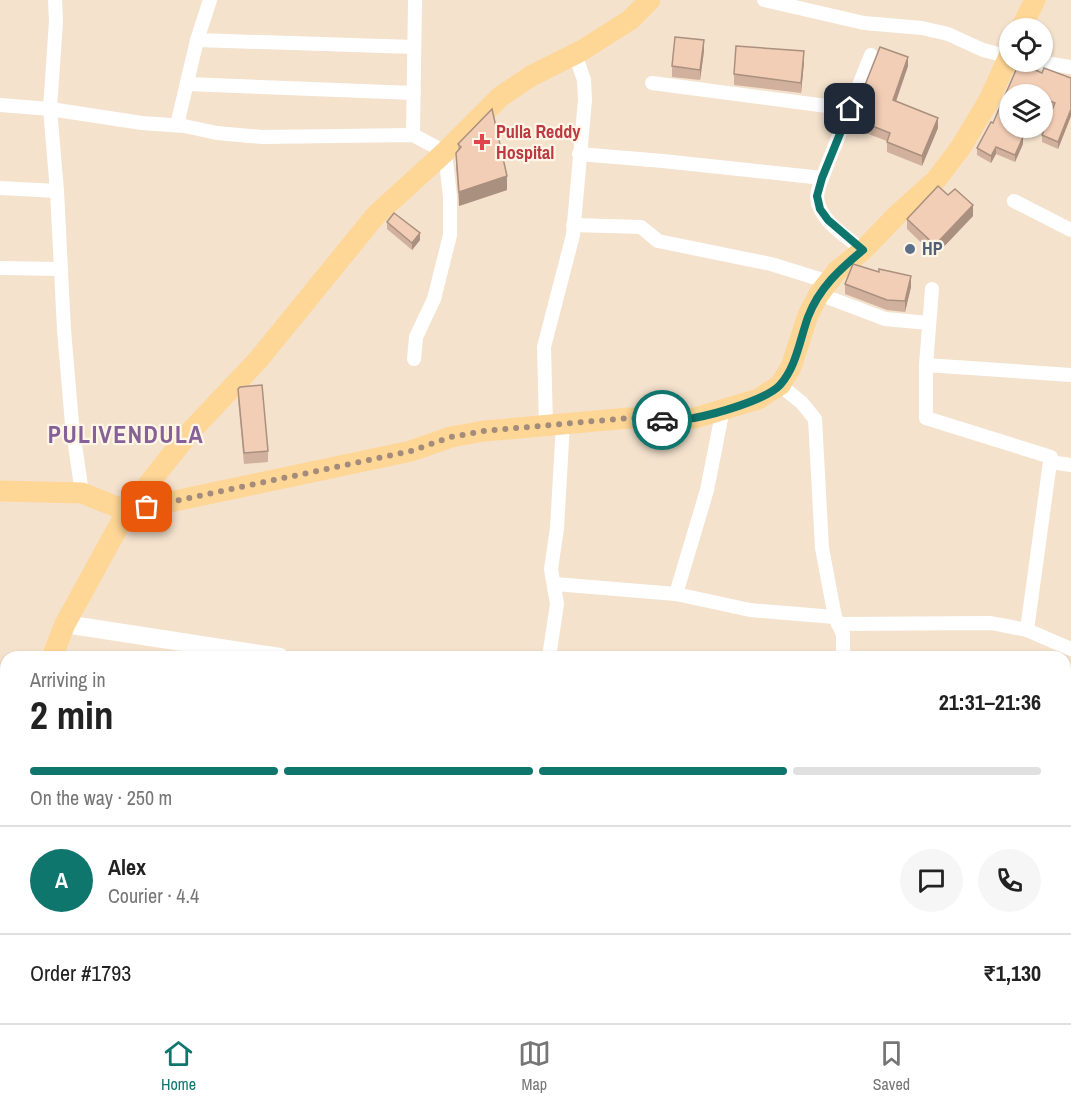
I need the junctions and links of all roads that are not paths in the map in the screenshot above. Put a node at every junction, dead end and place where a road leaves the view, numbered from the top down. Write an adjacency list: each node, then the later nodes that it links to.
1 (55, 0): 20 (street)
2 (210, 0): 8 (street)
3 (650, 0): 10 (main road)
4 (764, 0): 11 (street)
5 (1035, 0): 7 (main road)
6 (415, 1): 9 (street)
7 (1026, 18)
8 (197, 40): 9 (street); 17 (street)
9 (414, 46): 18 (street)
10 (575, 54): 24 (main road); 25 (street)
11 (999, 54)
12 (871, 55): 21 (street)
13 (1053, 64): 14 (street)
14 (1071, 67)
15 (1002, 72): 32 (main road)
16 (652, 83): 21 (street)
17 (187, 84): 18 (street); 22 (street)
18 (414, 93): 23 (street)
19 (0, 105): 20 (street)
20 (50, 109): 22 (street); 28 (street)
21 (850, 109): 26 (street)
22 (177, 125): 23 (street)
23 (413, 135): 24 (street)
24 (445, 152): 38 (street); 49 (main road)
25 (579, 154): 26 (street); 30 (street)
26 (822, 178): 32 (street)
27 (0, 188): 28 (street)
28 (57, 191): 34 (street)
29 (1014, 201): 31 (street)
30 (573, 225): 35 (street); 43 (street)
31 (1071, 230)
32 (863, 250): 35 (main road)
33 (0, 268): 34 (street)
34 (61, 269): 47 (street)
35 (824, 288): 37 (street); 41 (main road)
36 (932, 289): 37 (street)
37 (929, 323): 39 (street)
38 (414, 359)
39 (926, 365): 40 (street); 44 (street)
40 (1071, 375)
41 (780, 385): 42 (main road); 52 (street)
42 (723, 410): 43 (main road); 51 (street)
43 (554, 424): 49 (main road); 50 (street)
44 (1050, 462): 45 (street); 54 (street)
45 (1071, 465)
46 (0, 491): 47 (main road)
47 (82, 493): 49 (main road)
48 (0, 501): 49 (main road)
49 (125, 515): 53 (main road)
50 (555, 584): 51 (street); 58 (street)
51 (676, 594): 52 (street)
52 (836, 620): 54 (street); 59 (street)
53 (65, 624): 56 (main road); 57 (main road)
54 (1027, 630): 55 (street)
55 (1071, 650)
56 (54, 651)
57 (241, 651)
58 (550, 651)
59 (843, 651)

